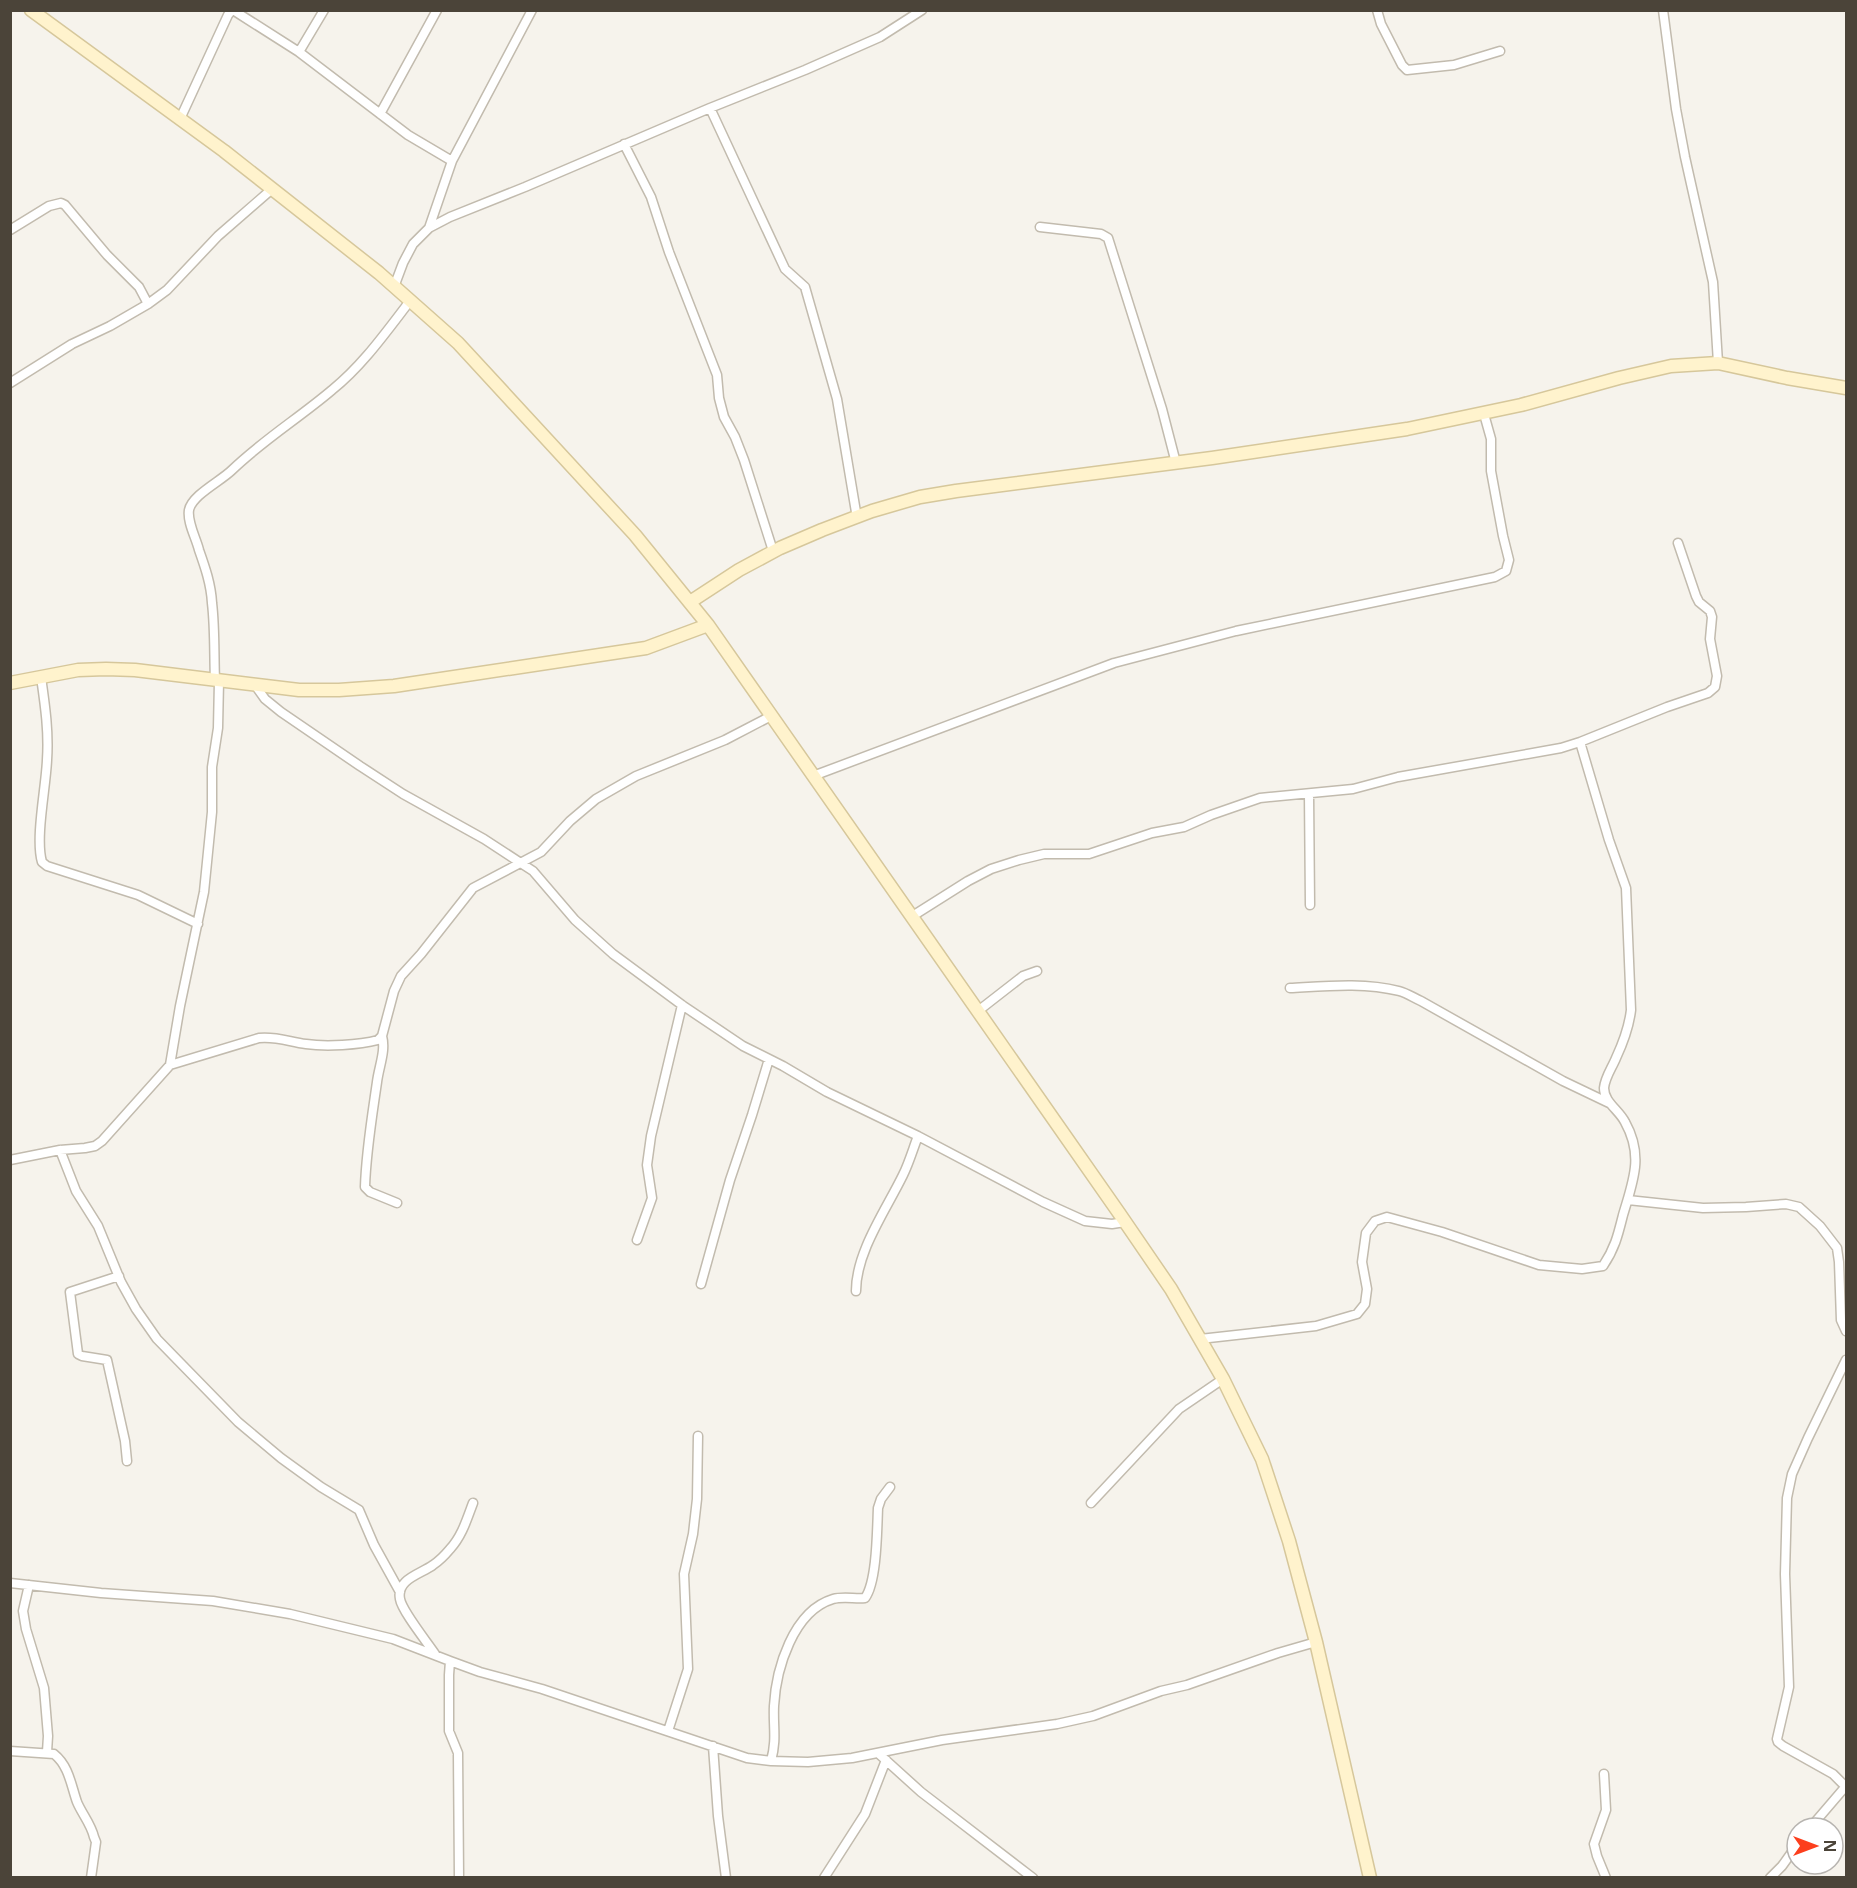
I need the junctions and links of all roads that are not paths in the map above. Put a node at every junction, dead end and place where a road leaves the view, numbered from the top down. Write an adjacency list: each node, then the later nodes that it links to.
1 (324, 10): 10 (street)
2 (437, 10): 12 (street)
3 (532, 10): 15 (street)
4 (922, 10): 11 (street)
5 (1377, 10): 9 (street)
6 (1663, 10): 23 (street)
7 (37, 12): 13 (main road)
8 (228, 12): 10 (street); 13 (street)
9 (1500, 51)
10 (299, 52): 12 (street)
11 (711, 108): 14 (street); 28 (street)
12 (380, 114): 15 (street)
13 (180, 119): 16 (main road)
14 (624, 144): 18 (street); 30 (street)
15 (452, 161): 18 (street)
16 (272, 189): 20 (main road); 22 (street)
17 (1040, 227): 27 (street)
18 (429, 228): 20 (street)
19 (10, 230): 22 (street)
20 (394, 287): 21 (main road)
21 (410, 301): 31 (main road); 34 (street)
22 (148, 304): 24 (street)
23 (1718, 363): 25 (main road); 26 (main road)
24 (10, 383)
25 (1846, 388)
26 (1484, 414): 27 (main road); 39 (street)
27 (1176, 463): 28 (main road)
28 (857, 518): 30 (main road)
29 (1678, 543): 38 (street)
30 (773, 552): 31 (main road)
31 (690, 602): 32 (main road)
32 (708, 625): 36 (main road); 37 (main road)
33 (41, 677): 34 (main road); 35 (main road); 44 (street)
34 (217, 681): 36 (main road); 44 (street)
35 (10, 683)
36 (255, 686): 41 (street)
37 (771, 716): 39 (main road); 41 (street)
38 (1580, 742): 40 (street); 52 (street)
39 (813, 776): 43 (main road)
40 (1309, 794): 42 (street); 43 (street)
41 (522, 864): 47 (street); 49 (street)
42 (1310, 905)
43 (911, 917): 48 (main road)
44 (198, 924): 51 (street)
45 (1037, 971): 48 (street)
46 (1290, 988): 52 (street)
47 (682, 1005): 50 (street); 59 (street)
48 (978, 1011): 58 (main road)
49 (382, 1036): 51 (street); 57 (street)
50 (769, 1059): 53 (street); 61 (street)
51 (170, 1065): 54 (street)
52 (1611, 1103): 56 (street)
53 (918, 1136): 58 (street); 62 (street)
54 (60, 1150): 55 (street); 60 (street)
55 (10, 1160)
56 (1628, 1200): 63 (street); 64 (street)
57 (397, 1203)
58 (1125, 1222): 64 (main road)
59 (637, 1240)
60 (119, 1276): 68 (street); 74 (street)
61 (701, 1284)
62 (856, 1291)
63 (1846, 1332)
64 (1200, 1339): 66 (main road)
65 (1846, 1360): 85 (street)
66 (1223, 1379): 71 (street); 75 (main road)
67 (698, 1436): 78 (street)
68 (127, 1461)
69 (890, 1487): 83 (street)
70 (473, 1503): 74 (street)
71 (1092, 1503)
72 (10, 1583): 73 (street)
73 (29, 1585): 76 (street); 81 (street)
74 (400, 1592): 76 (street)
75 (1316, 1642): 82 (street); 94 (main road)
76 (435, 1655): 77 (street)
77 (450, 1661): 78 (street); 90 (street)
78 (668, 1731): 79 (street)
79 (713, 1746): 83 (street); 91 (street)
80 (10, 1751): 81 (street)
81 (47, 1752): 89 (street)
82 (883, 1757): 83 (street); 92 (street); 93 (street)
83 (771, 1761)
84 (1604, 1774): 95 (street)
85 (1846, 1786): 86 (street)
86 (1820, 1816)
87 (1785, 1862): 88 (street)
88 (1782, 1866): 96 (street); 97 (street)
89 (91, 1878)
90 (459, 1878)
91 (726, 1878)
92 (824, 1878)
93 (1033, 1878)
94 (1370, 1878)
95 (1606, 1878)
96 (1770, 1878)
97 (1784, 1878)

